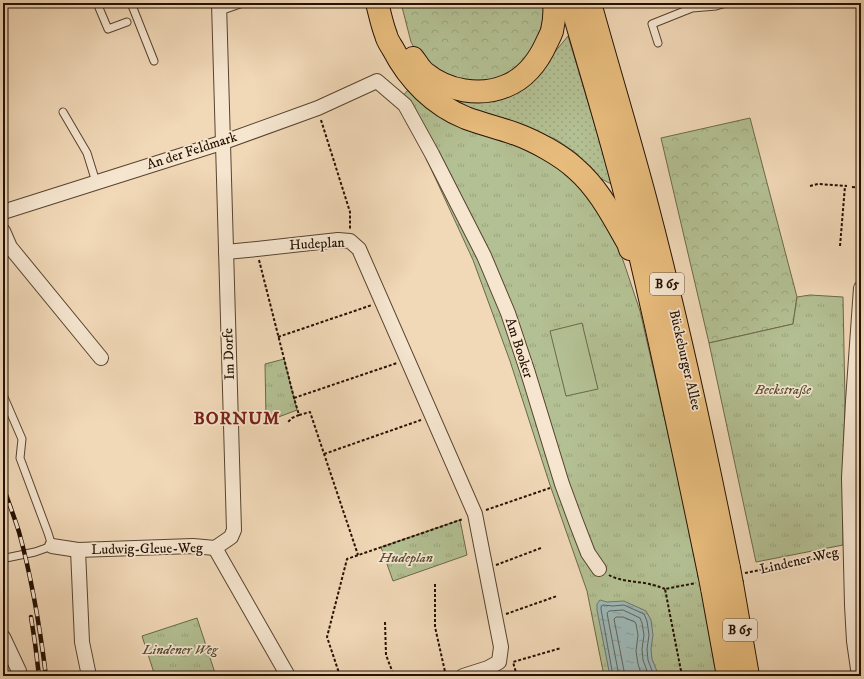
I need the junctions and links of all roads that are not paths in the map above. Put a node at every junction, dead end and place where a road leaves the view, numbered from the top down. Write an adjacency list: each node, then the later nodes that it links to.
1 (97, 3): 11 (lane)
2 (131, 3): 13 (lane)
3 (243, 3): 10 (lane)
4 (377, 3): 22 (highway)
5 (391, 3): 6 (highway)
6 (554, 3)
7 (571, 3): 22 (highway, Bückeburger Allee / B 65)
8 (590, 3): 32 (highway, Bückeburger Allee / B 65)
9 (726, 3): 12 (lane)
10 (220, 7): 16 (street, Im Dorfe)
11 (127, 22)
12 (658, 43)
13 (154, 61)
14 (377, 81): 16 (street, An der Feldmark); 31 (street, Am Booker)
15 (63, 112): 17 (lane)
16 (224, 142): 17 (street, An der Feldmark); 20 (street, Im Dorfe)
17 (96, 182): 18 (street, An der Feldmark)
18 (3, 212)
19 (3, 231): 24 (street)
20 (226, 252): 28 (street, Im Dorfe); 37 (street, Hudeplan)
21 (861, 288): 23 (street)
22 (650, 300): 32 (highway, Bückeburger Allee / B 65)
23 (860, 308): 26 (street)
24 (101, 358)
25 (3, 395): 27 (lane)
26 (856, 544): 40 (street)
27 (52, 546): 29 (street, Ludwig-Gleue-Weg); 30 (lane)
28 (215, 548): 29 (street, Ludwig-Gleue-Weg); 36 (street)
29 (78, 550): 35 (street)
30 (3, 558)
31 (599, 570)
32 (721, 578): 38 (highway, Bückeburger Allee / B 65); 39 (highway, Bückeburger Allee / B 65)
33 (3, 637): 34 (street)
34 (20, 676)
35 (89, 676)
36 (288, 676)
37 (463, 676)
38 (728, 676)
39 (748, 676)
40 (858, 676)

